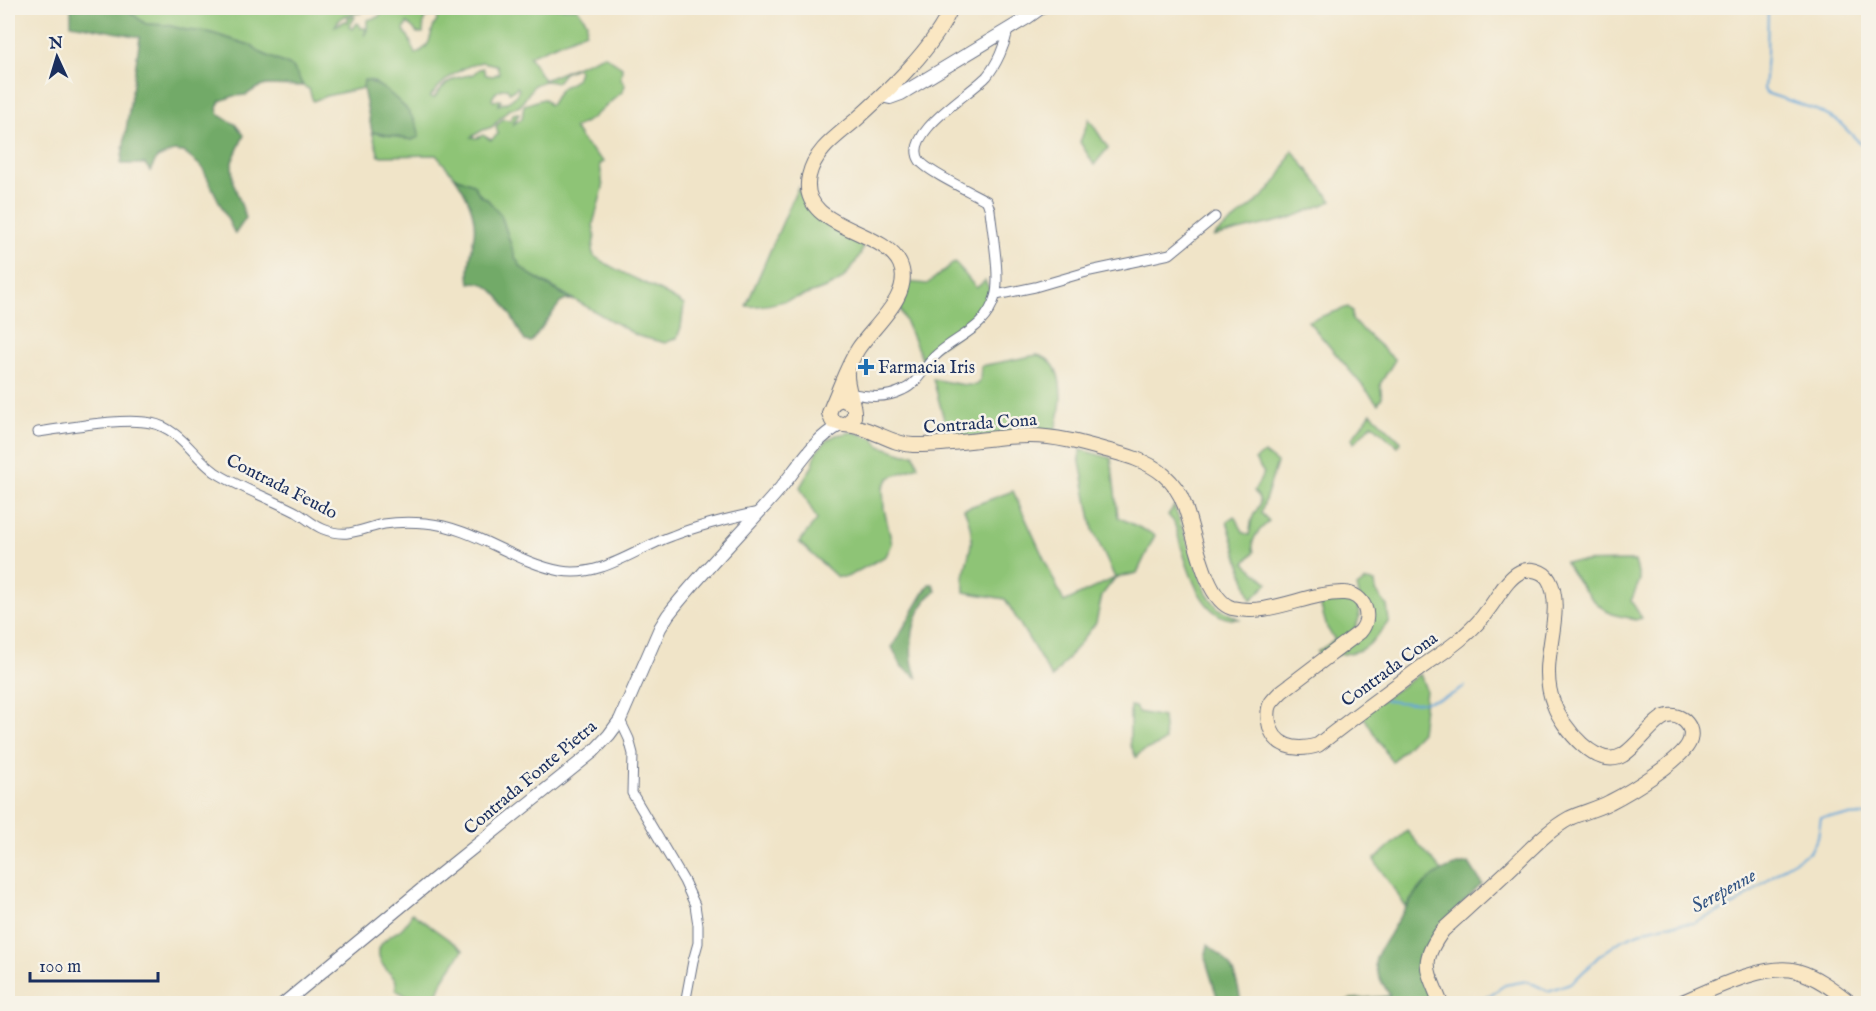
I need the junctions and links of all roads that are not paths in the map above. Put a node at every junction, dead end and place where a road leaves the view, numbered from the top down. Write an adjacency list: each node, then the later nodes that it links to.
1 (951, 8): 4 (main road)
2 (1041, 8): 3 (street)
3 (1008, 30): 4 (street); 6 (street)
4 (881, 96): 7 (main road)
5 (1215, 217): 6 (street)
6 (996, 295): 8 (street)
7 (848, 368): 8 (main road); 9 (main road)
8 (852, 403): 9 (main road); 10 (main road); 12 (main road, Contrada Cona)
9 (831, 408): 10 (main road); 13 (street)
10 (842, 425): 12 (main road, Contrada Cona); 13 (street)
11 (38, 432): 14 (street, Contrada Feudo)
12 (879, 434): 18 (main road, Contrada Cona)
13 (812, 446): 14 (street, Contrada Fonte Pietra)
14 (759, 512): 15 (street, Contrada Fonte Pietra)
15 (620, 720): 16 (street, Contrada Fonte Pietra); 17 (street)
16 (283, 1004)
17 (686, 1004)
18 (1441, 1004)
19 (1678, 1004): 20 (main road)
20 (1852, 1004)

